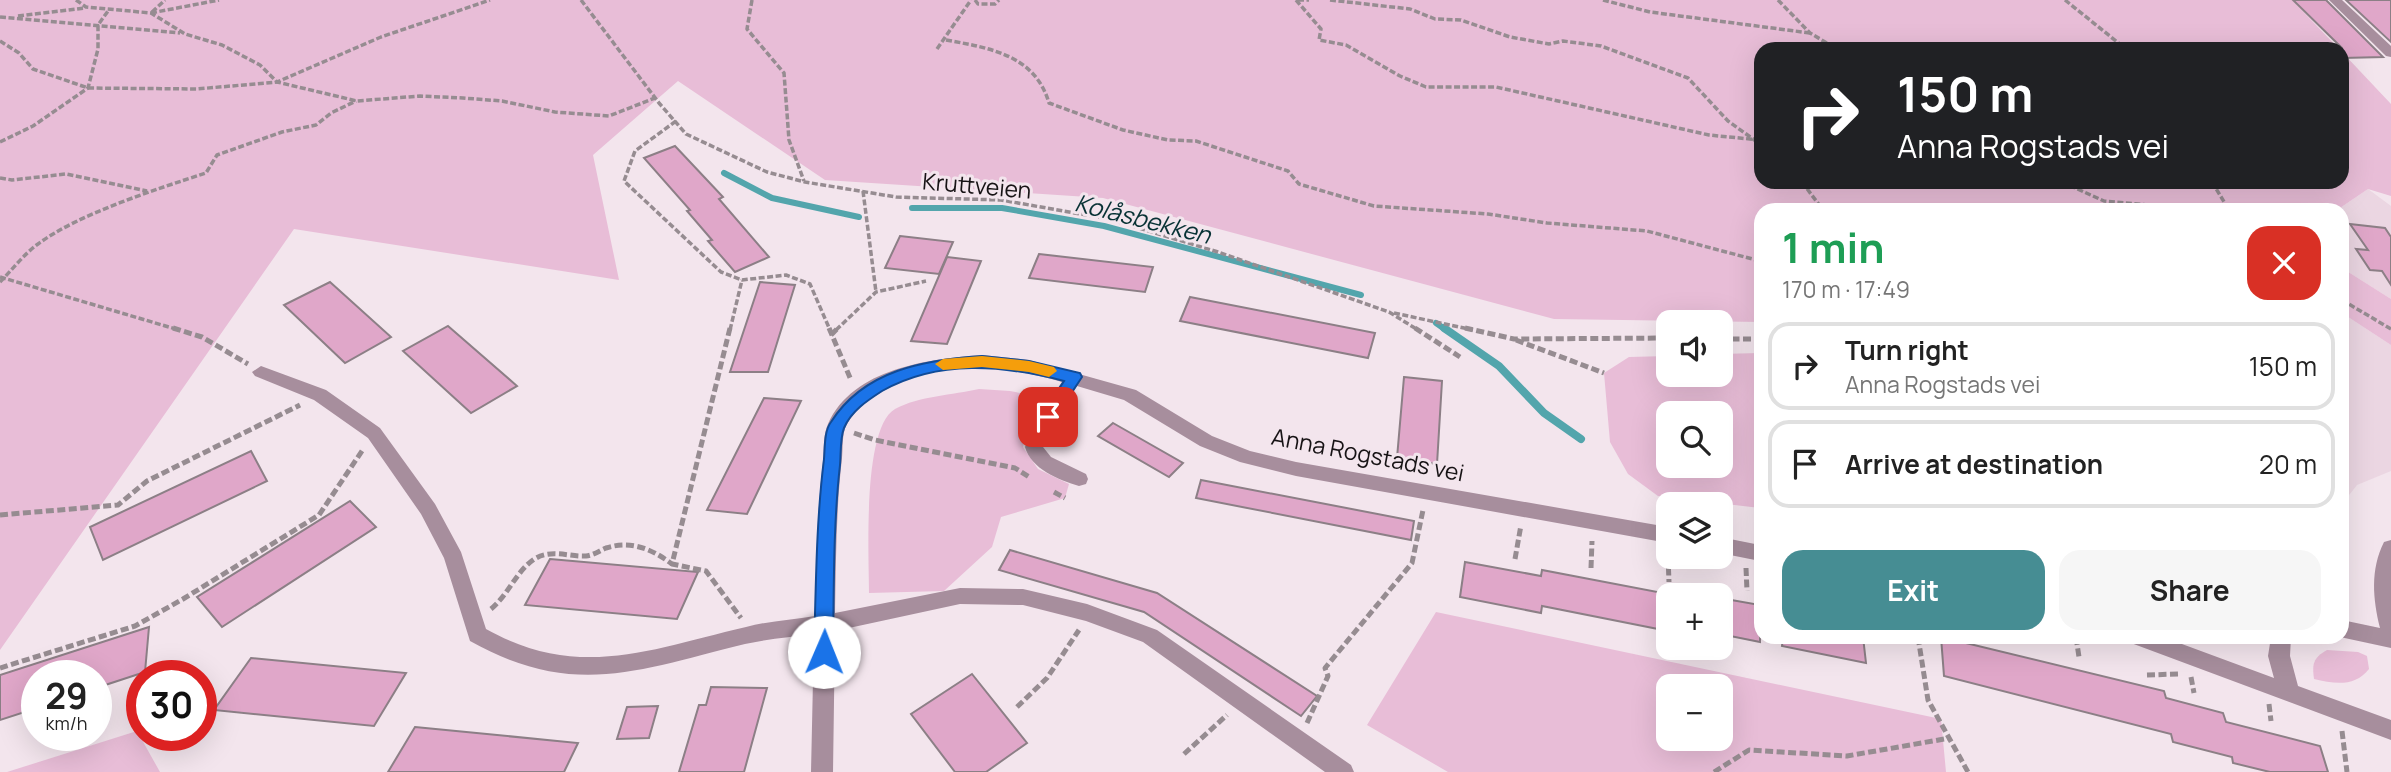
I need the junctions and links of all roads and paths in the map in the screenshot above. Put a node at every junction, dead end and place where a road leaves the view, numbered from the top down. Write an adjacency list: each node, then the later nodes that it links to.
1 (76, 0): 16 (path)
2 (165, 0): 18 (path)
3 (219, 0): 18 (path)
4 (490, 0): 29 (path)
5 (581, 0): 31 (path, Kruttveien)
6 (752, 0): 38 (path)
7 (973, 0): 8 (path); 23 (path)
8 (999, 0)
9 (1297, 0): 10 (path); 35 (path)
10 (1310, 0)
11 (1330, 0): 34 (path)
12 (1603, 0): 21 (path)
13 (1778, 0): 21 (path)
14 (2065, 0): 26 (path)
15 (2335, 0): 28 (street)
16 (86, 8): 17 (path); 19 (path)
17 (108, 11): 18 (path); 20 (path)
18 (151, 13): 22 (path)
19 (2, 17): 20 (path)
20 (98, 25): 22 (path); 30 (path)
21 (1810, 33): 25 (path)
22 (184, 34): 29 (path)
23 (946, 40): 27 (path); 43 (path)
24 (0, 41): 30 (path)
25 (1825, 42)
26 (2117, 42)
27 (937, 49)
28 (2391, 53)
29 (277, 82): 30 (path); 32 (path)
30 (88, 88): 36 (path)
31 (655, 98): 32 (path); 33 (path, Kruttveien)
32 (357, 101): 40 (path)
33 (676, 121): 38 (path, Kruttveien); 45 (path)
34 (1754, 138)
35 (1754, 140)
36 (0, 142)
37 (0, 180): 40 (path)
38 (804, 182): 41 (path, Kruttveien)
39 (2077, 189): 42 (path)
40 (149, 191): 44 (path)
41 (863, 191): 47 (path); 49 (path, Kruttveien)
42 (2126, 203)
43 (1754, 259)
44 (1, 279): 57 (path)
45 (742, 280): 51 (path); 75 (path)
46 (926, 281): 47 (path)
47 (876, 292): 51 (path)
48 (2349, 304): 50 (path)
49 (1389, 312): 53 (path); 56 (path, Kruttveien)
50 (2391, 329)
51 (831, 335): 61 (path)
52 (1656, 338): 53 (path)
53 (1514, 339): 58 (path)
54 (1733, 339): 55 (path)
55 (1754, 339)
56 (1460, 357)
57 (261, 372): 60 (street)
58 (1604, 373)
59 (1074, 377): 61 (street, Anna Rogstads vei); 65 (street); 66 (street, Anna Rogstads vei)
60 (320, 395): 63 (street); 67 (path)
61 (858, 398): 62 (street, Anna Rogstads vei)
62 (836, 426): 64 (path); 82 (street)
63 (374, 433): 81 (street); 92 (path)
64 (1015, 468)
65 (1079, 479)
66 (1426, 492): 69 (street, Anna Rogstads vei); 103 (path)
67 (0, 515)
68 (1521, 524): 74 (path)
69 (1656, 533)
70 (1592, 536): 76 (path)
71 (2391, 548): 83 (street)
72 (1733, 550): 73 (street)
73 (1753, 558): 79 (path)
74 (1516, 559)
75 (672, 564): 81 (path); 85 (path)
76 (1591, 568)
77 (1668, 569): 78 (path)
78 (1669, 582)
79 (1747, 591)
80 (1089, 614): 82 (street); 96 (street); 98 (path)
81 (473, 621): 85 (street)
82 (824, 624): 85 (street); 105 (street)
83 (2391, 629)
84 (2349, 630): 86 (street)
85 (747, 635)
86 (2391, 639)
87 (1919, 644): 102 (path)
88 (2077, 644): 91 (path)
89 (2157, 644): 95 (street)
90 (2280, 644): 95 (street)
91 (2079, 657)
92 (0, 667)
93 (2147, 675): 94 (path)
94 (2194, 693)
95 (2289, 693): 100 (street)
96 (1243, 700): 103 (street); 104 (path)
97 (2269, 704): 99 (path)
98 (1017, 707)
99 (2271, 721)
100 (2391, 730)
101 (2342, 731): 109 (path)
102 (1950, 738): 107 (path); 108 (path)
103 (1298, 740): 106 (street)
104 (1184, 754)
105 (822, 772)
106 (1343, 772)
107 (1714, 772)
108 (1968, 772)
109 (2347, 772)

